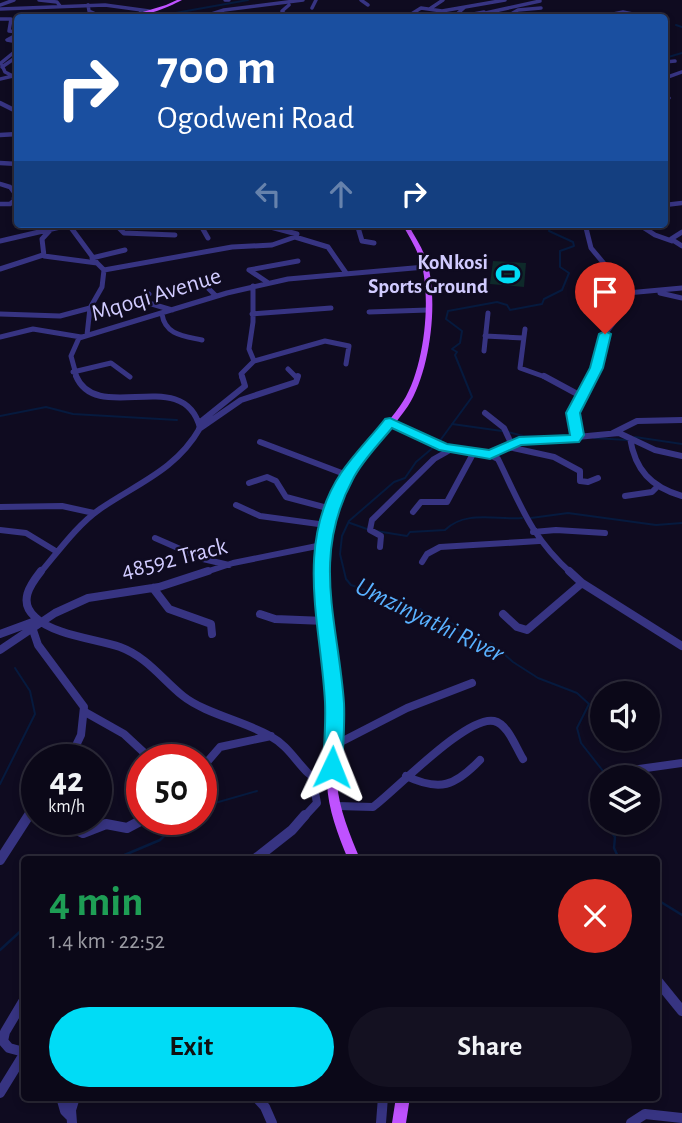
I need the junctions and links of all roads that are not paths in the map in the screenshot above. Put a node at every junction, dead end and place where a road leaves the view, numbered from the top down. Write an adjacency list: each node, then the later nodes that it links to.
1 (14, 0): 16 (street)
2 (40, 0): 14 (street)
3 (113, 0): 15 (street)
4 (180, 0): 27 (main road)
5 (305, 0): 28 (street); 29 (street)
6 (316, 0): 18 (street)
7 (361, 0): 13 (street)
8 (505, 0): 17 (street)
9 (524, 0): 11 (street)
10 (445, 1): 19 (street)
11 (542, 1): 23 (street)
12 (88, 5): 14 (street); 15 (street); 25 (street)
13 (368, 5)
14 (59, 6): 16 (street); 24 (street)
15 (118, 6): 26 (street)
16 (0, 7)
17 (466, 7): 22 (street); 33 (street)
18 (312, 8)
19 (436, 8): 21 (street); 22 (street)
20 (541, 8): 36 (street)
21 (414, 11): 30 (street); 31 (street)
22 (442, 11): 32 (street)
23 (488, 11): 34 (street); 35 (street)
24 (53, 13)
25 (96, 14)
26 (146, 14)
27 (152, 14)
28 (212, 14)
29 (285, 14)
30 (406, 14)
31 (410, 14)
32 (442, 14)
33 (463, 14)
34 (473, 14)
35 (481, 14)
36 (510, 14)
37 (609, 14): 38 (street)
38 (645, 14)
39 (0, 19): 40 (street)
40 (10, 32): 41 (street); 42 (street)
41 (14, 33)
42 (0, 34)
43 (14, 52): 47 (street)
44 (14, 59): 47 (street)
45 (675, 61): 46 (street)
46 (668, 62)
47 (2, 67): 48 (street)
48 (14, 75)
49 (51, 228): 63 (street); 68 (street)
50 (72, 228): 69 (street)
51 (119, 228): 60 (street)
52 (202, 228): 62 (street)
53 (271, 228): 61 (street)
54 (294, 228): 61 (street)
55 (358, 228): 65 (street)
56 (407, 228): 72 (main road)
57 (586, 228): 82 (street)
58 (644, 228): 64 (street)
59 (682, 232): 64 (street)
60 (174, 235)
61 (296, 236): 74 (street); 75 (street)
62 (208, 238)
63 (0, 241)
64 (672, 241): 66 (street)
65 (374, 243)
66 (682, 246)
67 (125, 250): 69 (street)
68 (43, 255): 71 (street); 73 (street)
69 (92, 258): 71 (street)
70 (298, 261): 77 (street)
71 (97, 263): 74 (street)
72 (425, 267): 75 (street, Mqoqi Avenue); 87 (main road)
73 (0, 269)
74 (104, 270): 85 (street)
75 (346, 273): 77 (street, Mqoqi Avenue)
76 (194, 281): 83 (street)
77 (268, 283): 78 (street, Mqoqi Avenue)
78 (253, 286): 83 (street, Mqoqi Avenue); 93 (street)
79 (680, 289): 80 (street)
80 (656, 291): 82 (street); 84 (street)
81 (149, 294): 88 (street)
82 (617, 294): 106 (street)
83 (216, 296): 88 (street, Mqoqi Avenue)
84 (682, 298)
85 (90, 308): 91 (street); 95 (street)
86 (331, 308): 93 (street)
87 (428, 310): 89 (street); 109 (main road)
88 (173, 311): 92 (street, Mqoqi Avenue)
89 (369, 312)
90 (488, 313): 96 (street)
91 (0, 314)
92 (162, 314): 95 (street, Mqoqi Avenue); 99 (street)
93 (252, 314): 101 (street)
94 (525, 329): 98 (street)
95 (84, 336): 97 (street); 104 (street, Mqoqi Avenue)
96 (485, 336): 98 (street); 100 (street)
97 (0, 337)
98 (523, 338): 106 (street)
99 (202, 340)
100 (484, 351)
101 (254, 361): 102 (street); 110 (street)
102 (346, 364)
103 (288, 369): 110 (street)
104 (74, 372): 105 (street); 110 (street)
105 (130, 377)
106 (581, 396): 112 (street)
107 (485, 413): 115 (street)
108 (682, 420): 111 (street)
109 (390, 422): 116 (street); 120 (main road)
110 (199, 426): 130 (street)
111 (613, 433): 112 (street); 113 (street)
112 (577, 437): 115 (street)
113 (630, 438): 119 (street); 123 (street)
114 (260, 442): 120 (street)
115 (507, 445): 118 (street); 121 (street)
116 (447, 448): 117 (street); 138 (street)
117 (474, 452): 118 (street); 129 (street)
118 (490, 454): 133 (street)
119 (682, 456)
120 (347, 475): 128 (main road)
121 (598, 478)
122 (249, 483): 128 (street)
123 (656, 488): 124 (street); 125 (street)
124 (625, 496)
125 (682, 496)
126 (236, 505): 131 (street)
127 (0, 508): 130 (street)
128 (331, 509): 131 (main road)
129 (413, 512)
130 (94, 513): 147 (street)
131 (326, 525): 137 (main road)
132 (0, 530): 139 (street)
133 (533, 532): 134 (street); 136 (street)
134 (605, 533)
135 (155, 538): 141 (street)
136 (539, 541): 140 (street); 142 (street)
137 (322, 545): 141 (street, 48592 Track); 146 (main road)
138 (380, 547)
139 (54, 550)
140 (422, 562)
141 (229, 565): 143 (street, 48592 Track)
142 (582, 583): 145 (street); 151 (street)
143 (153, 588): 147 (street, 48592 Track); 150 (street)
144 (260, 614): 146 (street)
145 (503, 614)
146 (325, 621): 158 (main road)
147 (39, 622): 148 (street); 149 (street); 155 (street)
148 (33, 630): 152 (street); 154 (street)
149 (0, 634)
150 (212, 634)
151 (682, 646)
152 (0, 650)
153 (472, 683): 158 (street)
154 (85, 712): 156 (street); 157 (street)
155 (271, 736): 159 (street); 165 (street)
156 (77, 744)
157 (135, 744)
158 (333, 746): 166 (main road)
159 (217, 751)
160 (523, 759): 164 (street)
161 (480, 760): 164 (street)
162 (682, 763): 163 (street)
163 (660, 766)
164 (406, 776): 167 (street)
165 (312, 777): 166 (street); 169 (street)
166 (332, 785): 167 (main road)
167 (337, 806): 170 (main road)
168 (21, 828): 171 (street)
169 (260, 856)
170 (353, 856)
171 (0, 860)
172 (660, 984): 174 (street)
173 (21, 1005): 175 (street)
174 (682, 1011)
175 (21, 1052)
176 (21, 1059): 177 (street)
177 (0, 1093)
178 (62, 1101): 184 (street)
179 (74, 1101): 184 (street)
180 (260, 1101): 185 (street)
181 (383, 1101): 186 (street)
182 (402, 1101): 187 (main road)
183 (682, 1118): 188 (street)
184 (71, 1120)
185 (272, 1123)
186 (381, 1123)
187 (399, 1123)
188 (631, 1123)

